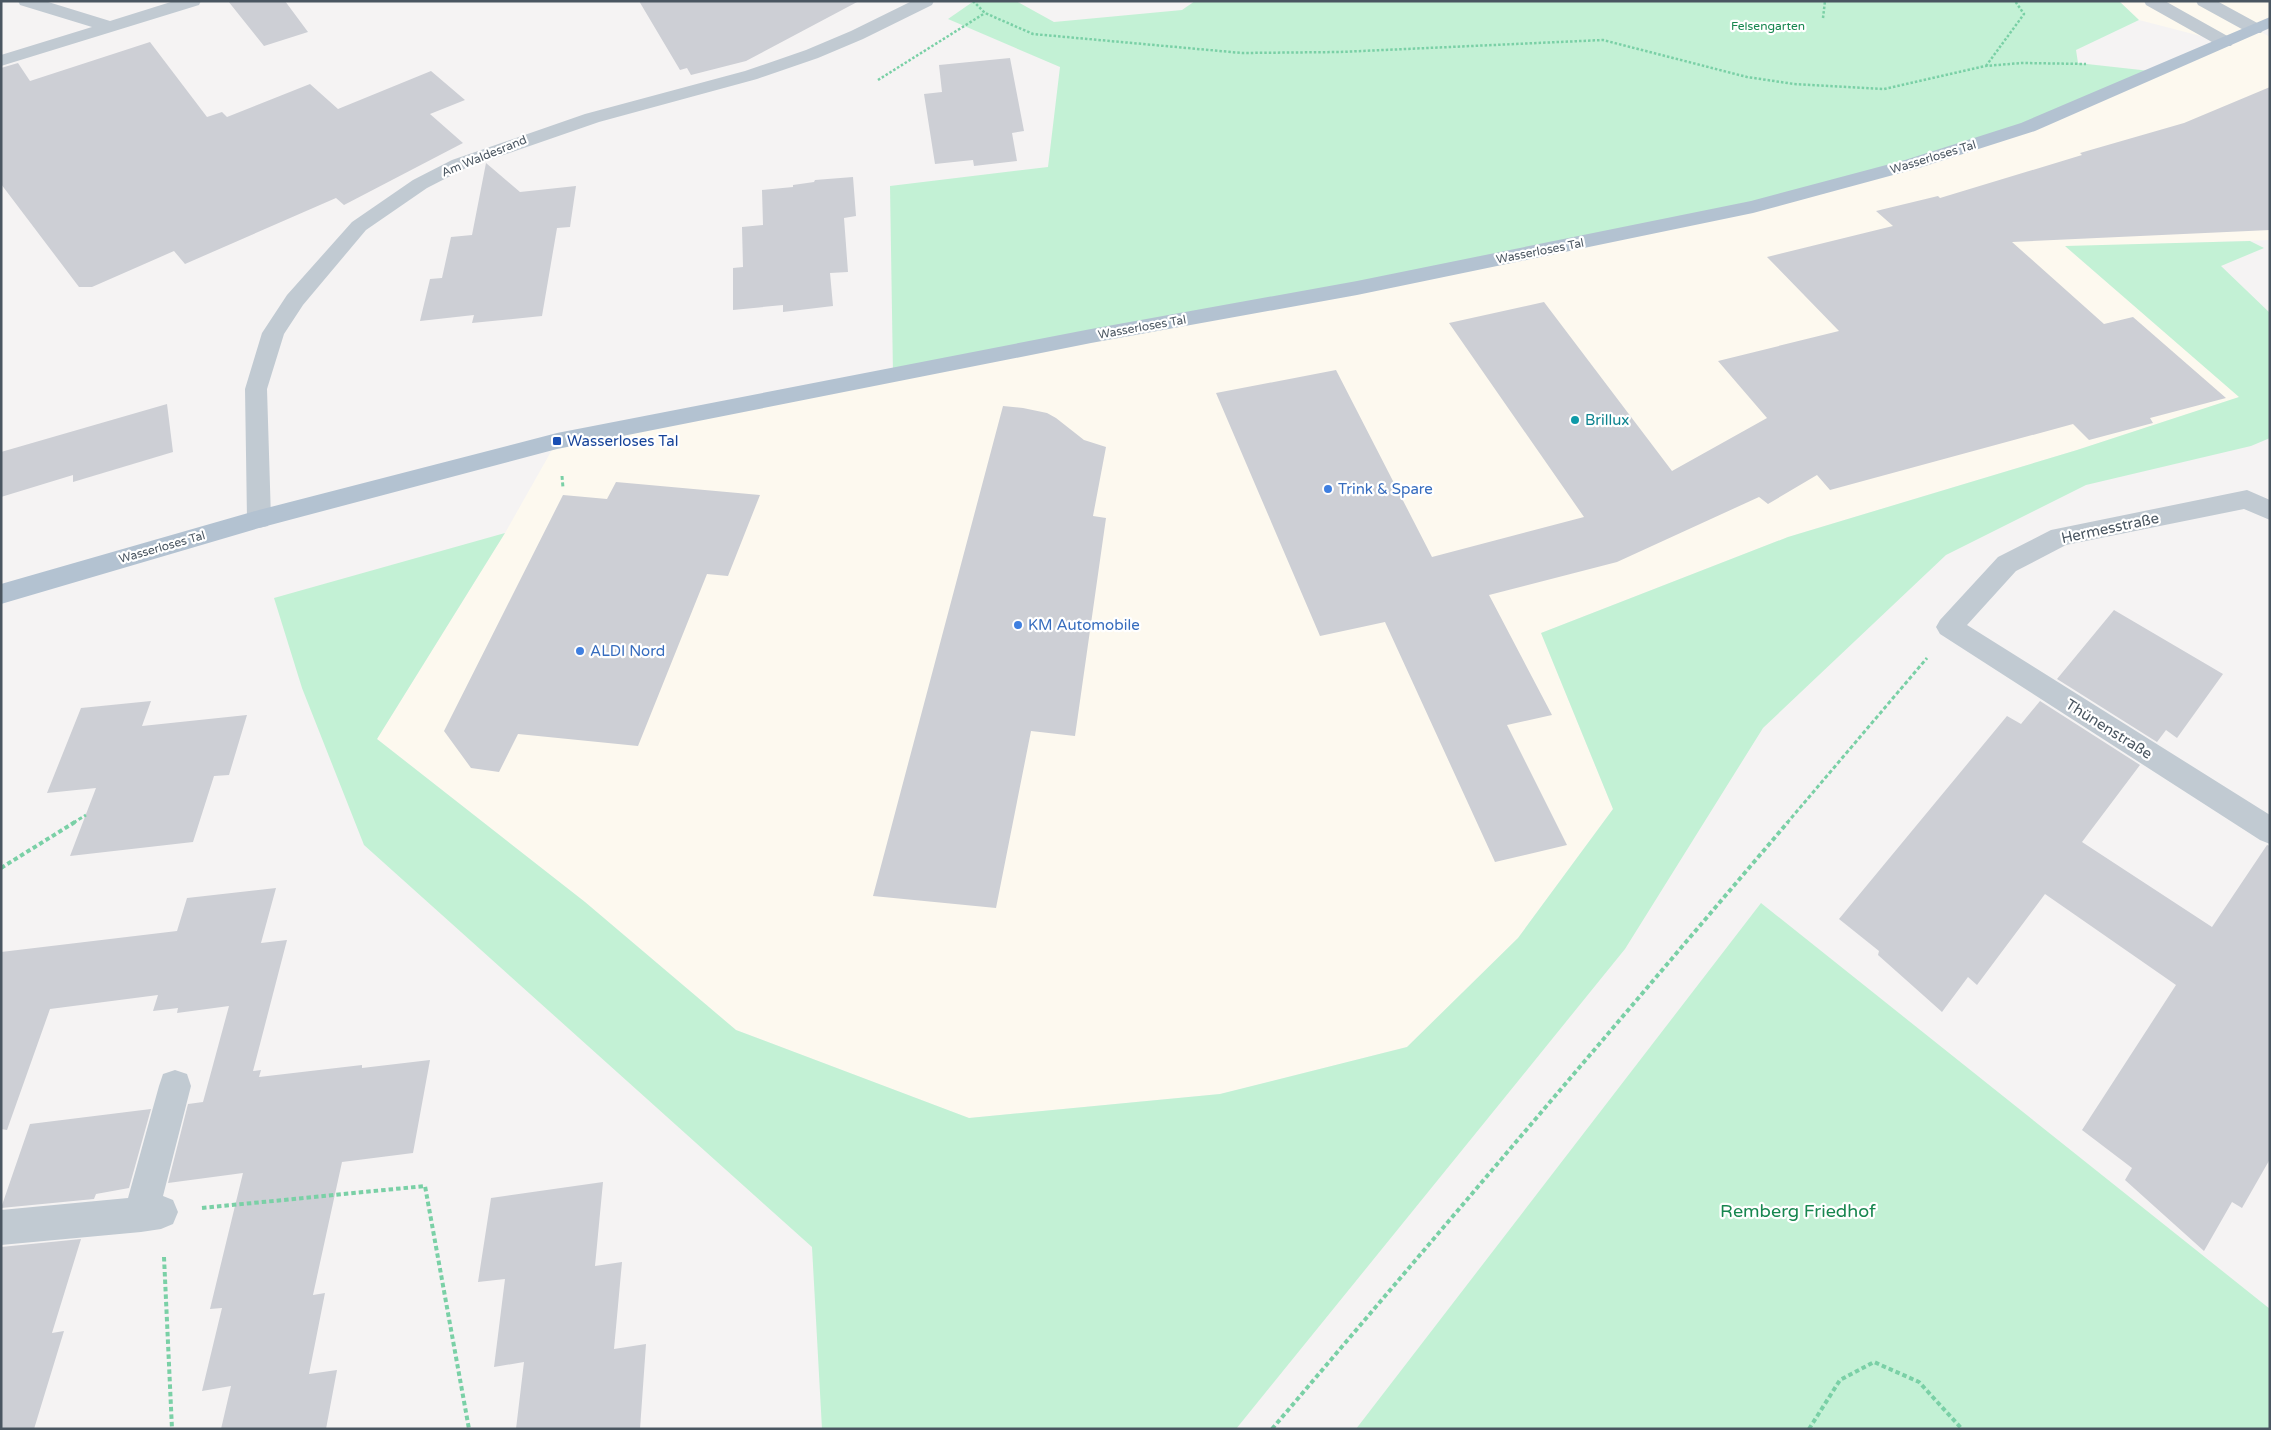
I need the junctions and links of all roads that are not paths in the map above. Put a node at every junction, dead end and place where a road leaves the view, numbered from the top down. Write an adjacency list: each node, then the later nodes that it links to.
1 (26, 1): 7 (street)
2 (193, 1): 7 (street)
3 (926, 1): 11 (street, Am Waldesrand)
4 (2152, 1): 8 (street)
5 (2204, 1): 6 (street)
6 (2263, 26): 8 (main road, Wasserloses Tal)
7 (110, 27): 9 (street)
8 (2225, 42): 11 (main road, Wasserloses Tal)
9 (1, 61)
10 (2270, 511): 13 (street, Hermesstraße)
11 (259, 519): 12 (main road, Wasserloses Tal)
12 (1, 594)
13 (1949, 627): 14 (street, Thünenstraße)
14 (2270, 831)
15 (175, 1086): 16 (street)
16 (1, 1228)

